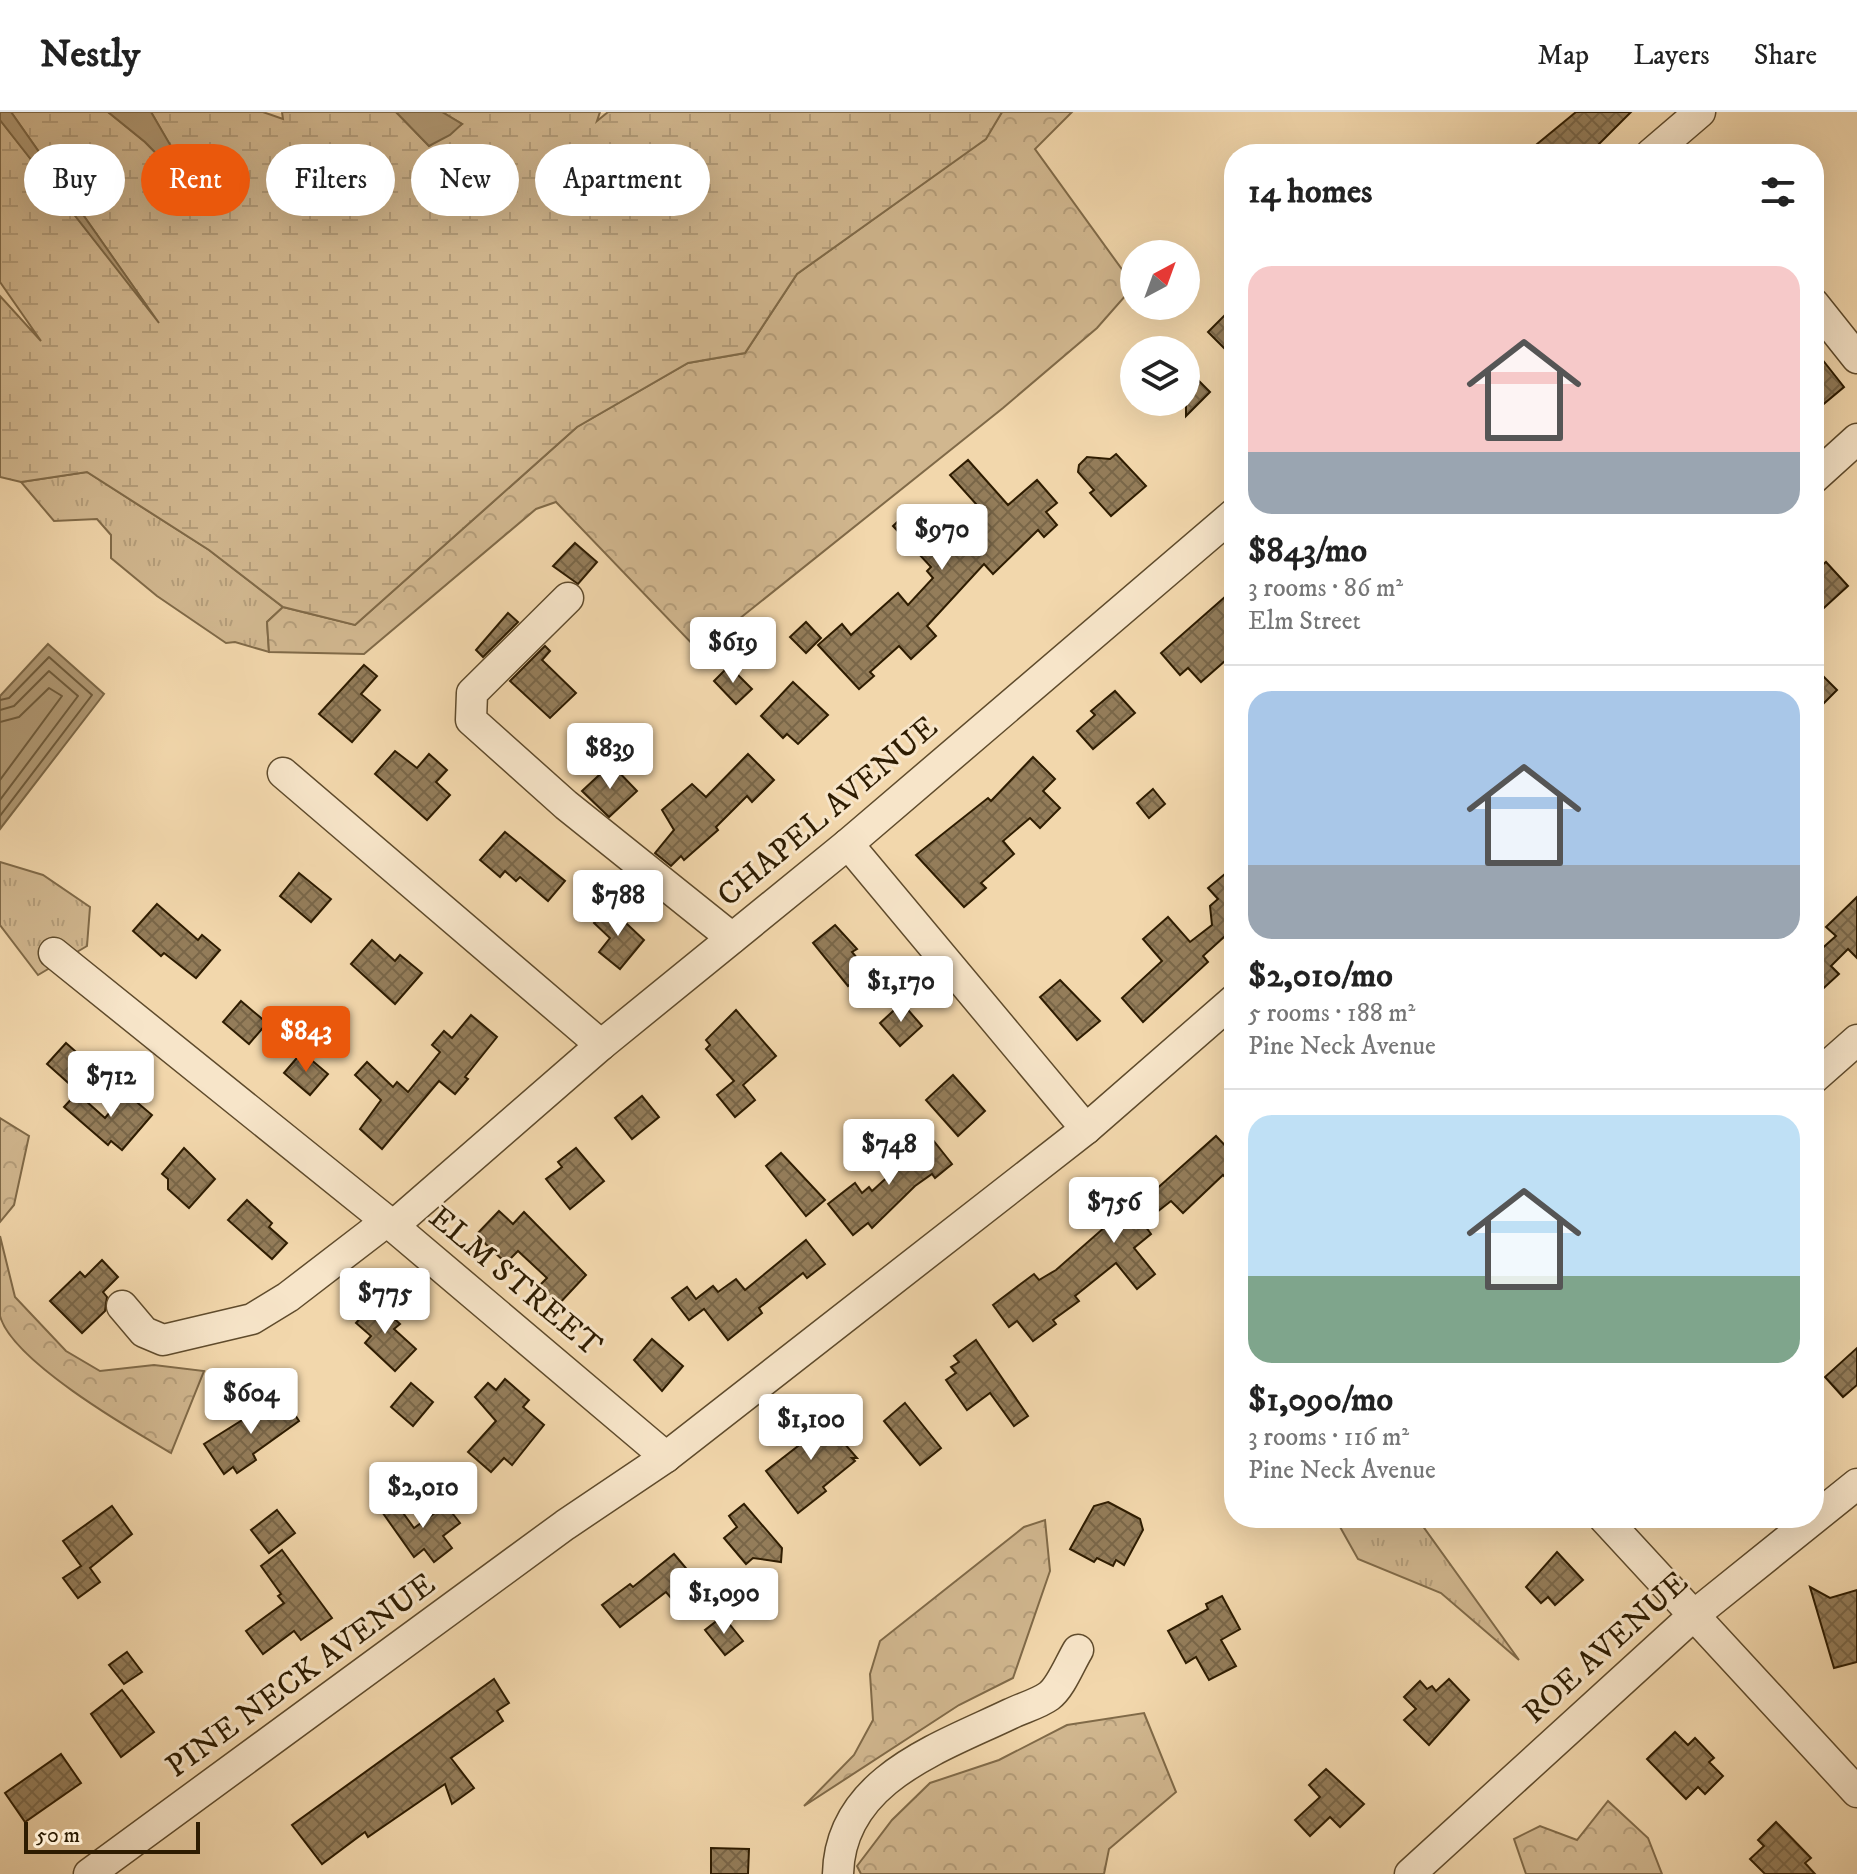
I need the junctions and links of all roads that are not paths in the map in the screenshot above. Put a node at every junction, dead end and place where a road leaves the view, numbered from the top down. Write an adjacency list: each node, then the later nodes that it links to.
1 (1700, 112): 2 (street)
2 (1685, 143)
3 (1824, 317): 4 (street)
4 (1857, 358)
5 (1857, 439): 6 (street)
6 (1824, 469)
7 (1224, 523): 10 (street, CHAPEL AVENUE)
8 (568, 598): 11 (street)
9 (283, 773): 15 (street)
10 (848, 844): 11 (street, CHAPEL AVENUE); 17 (street)
11 (732, 938): 15 (street, CHAPEL AVENUE)
12 (54, 953): 18 (street, ELM STREET)
13 (1224, 1009): 17 (street, PINE NECK AVENUE)
14 (1857, 1040): 16 (street)
15 (601, 1045): 18 (street, CHAPEL AVENUE)
16 (1824, 1069)
17 (1086, 1129): 20 (street, PINE NECK AVENUE)
18 (390, 1223): 19 (street, CHAPEL AVENUE); 20 (street, ELM STREET)
19 (122, 1306)
20 (666, 1457): 28 (street, PINE NECK AVENUE)
21 (1857, 1484): 22 (street, ROE AVENUE)
22 (1824, 1511)
23 (1613, 1528): 25 (street)
24 (1802, 1528): 25 (street, ROE AVENUE)
25 (1693, 1616): 27 (street); 30 (street, ROE AVENUE)
26 (1078, 1650): 29 (street)
27 (1857, 1792)
28 (89, 1874)
29 (838, 1874)
30 (1410, 1874)

